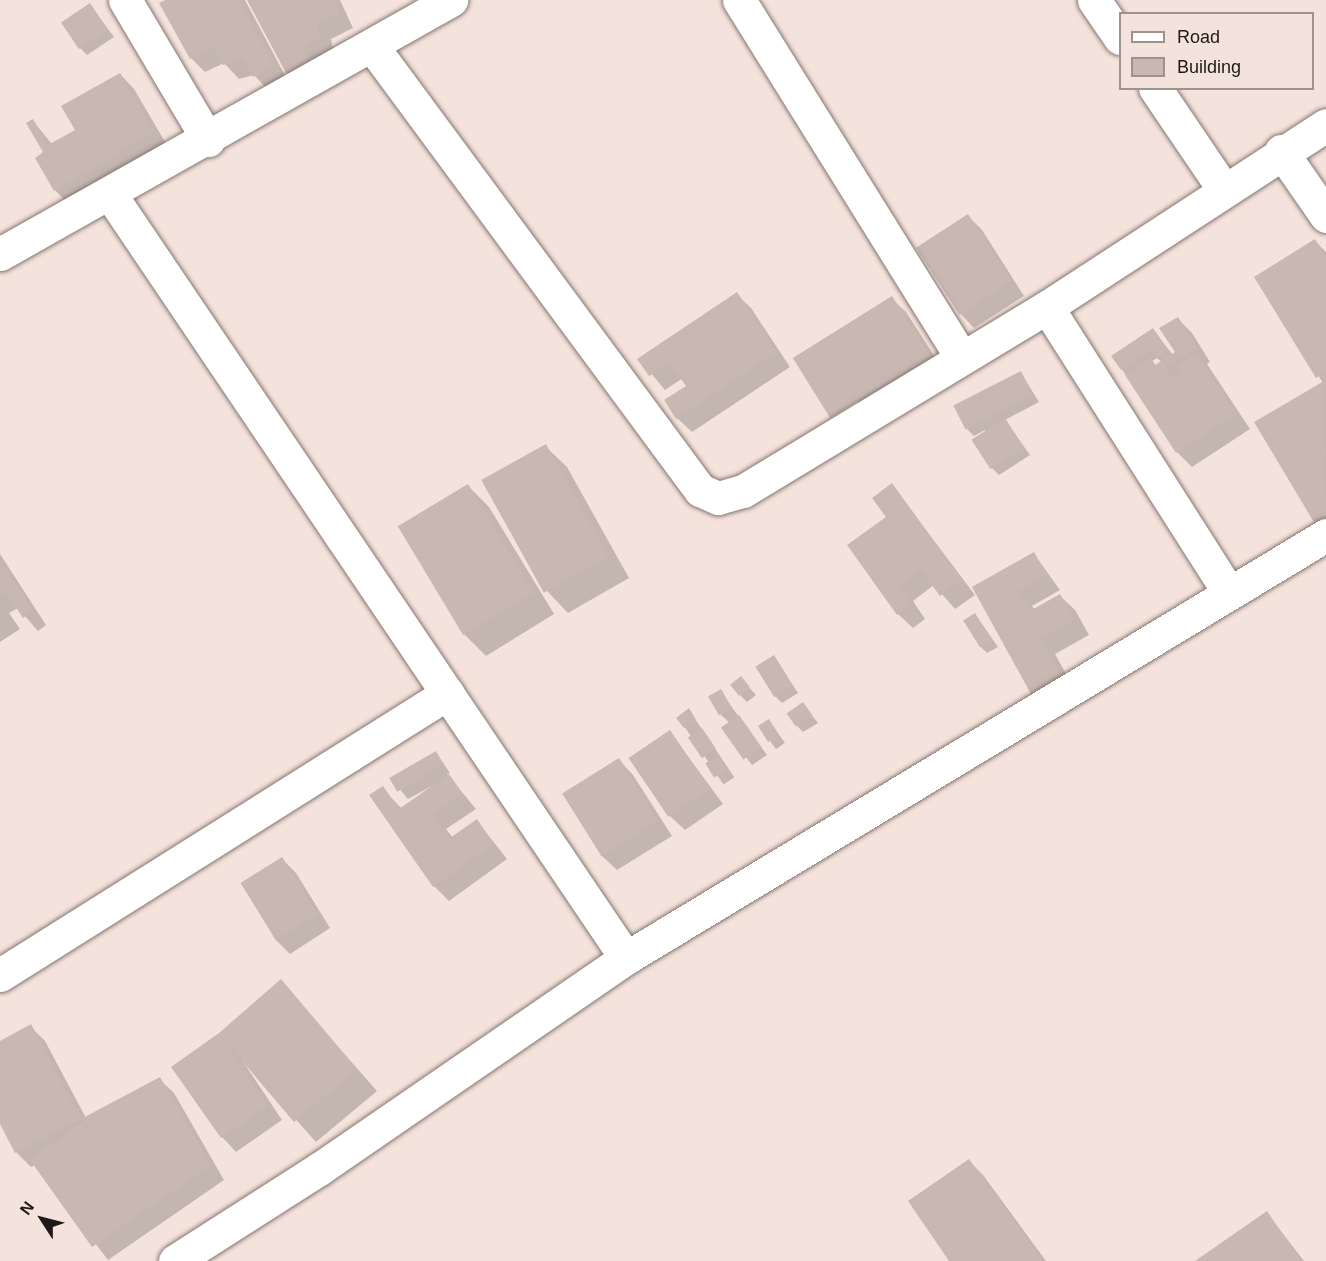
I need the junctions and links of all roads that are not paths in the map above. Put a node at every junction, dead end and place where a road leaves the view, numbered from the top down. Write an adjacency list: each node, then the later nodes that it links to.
1 (125, 0): 9 (street)
2 (451, 0): 6 (street)
3 (739, 0): 16 (street)
4 (1095, 0): 5 (street)
5 (1119, 36)
6 (372, 46): 9 (street); 16 (street)
7 (1156, 90): 11 (street)
8 (1326, 125): 10 (street)
9 (208, 140): 12 (street)
10 (1281, 151): 11 (street); 13 (street)
11 (1224, 190): 15 (street)
12 (110, 194): 14 (street); 19 (street)
13 (1326, 216)
14 (0, 254)
15 (1047, 307): 16 (street); 18 (street)
16 (961, 356)
17 (1326, 535): 18 (street)
18 (1229, 593): 20 (street)
19 (448, 693): 20 (street); 21 (street)
20 (626, 958): 22 (street)
21 (0, 975)
22 (175, 1261)

